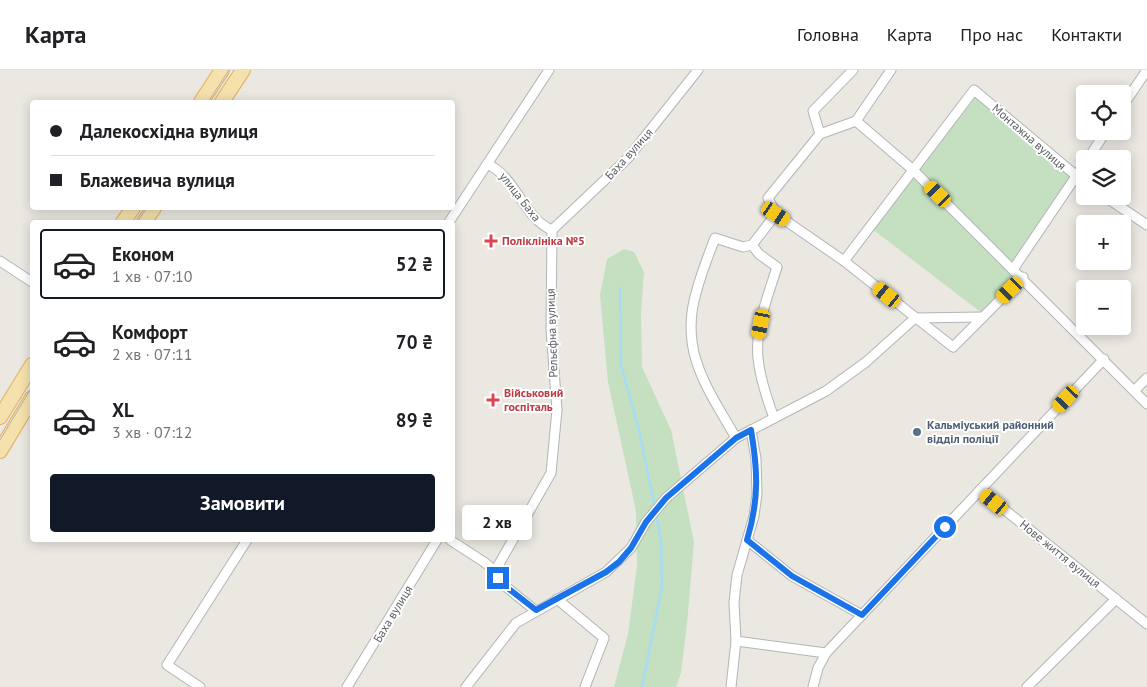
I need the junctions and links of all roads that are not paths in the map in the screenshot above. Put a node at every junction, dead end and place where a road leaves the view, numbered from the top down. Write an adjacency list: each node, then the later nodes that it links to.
1 (222, 70): 9 (main road)
2 (243, 70): 10 (main road)
3 (549, 70): 13 (street)
4 (698, 70): 20 (street, Баха вулиця)
5 (853, 70): 12 (street)
6 (891, 70): 11 (street)
7 (1144, 71): 8 (street)
8 (1131, 92)
9 (202, 100)
10 (223, 100)
11 (856, 121): 12 (street); 14 (street)
12 (820, 134): 17 (street)
13 (487, 164): 18 (street); 20 (street, улица Баха)
14 (912, 169): 15 (street, Монтажна вулиця); 23 (street); 24 (street)
15 (1075, 177): 24 (street)
16 (1117, 205): 19 (street)
17 (776, 214): 21 (street); 23 (street)
18 (450, 220)
19 (1147, 225)
20 (552, 230): 45 (street, Рельєфна вулиця)
21 (752, 245): 36 (street); 38 (street)
22 (0, 261): 26 (street)
23 (844, 261): 28 (street)
24 (1014, 268): 25 (street)
25 (1023, 277): 27 (street); 29 (street)
26 (30, 281)
27 (983, 317): 28 (street); 28 (street)
28 (915, 318): 36 (street)
29 (1104, 360): 32 (street); 40 (street)
30 (30, 368): 35 (main road)
31 (1147, 378): 32 (street)
32 (1135, 390): 34 (street)
33 (30, 401): 39 (main road)
34 (1147, 404)
35 (0, 417)
36 (774, 418): 37 (street)
37 (751, 430): 38 (street); 41 (street)
38 (736, 438): 46 (street)
39 (0, 451)
40 (980, 490): 47 (street, Нове життя вулиця); 49 (street)
41 (747, 540): 49 (street); 51 (street)
42 (246, 542): 53 (street)
43 (436, 542): 54 (street, Баха вулиця)
44 (453, 542): 45 (street)
45 (495, 571): 48 (street)
46 (557, 599): 48 (street); 56 (street)
47 (1116, 599): 50 (street, Нове життя вулиця); 59 (street)
48 (536, 610): 55 (street)
49 (862, 615): 52 (street)
50 (1147, 624)
51 (736, 641): 52 (street); 57 (street)
52 (826, 653): 58 (street)
53 (200, 687)
54 (347, 687)
55 (466, 687)
56 (585, 687)
57 (731, 687)
58 (812, 687)
59 (1027, 687)

